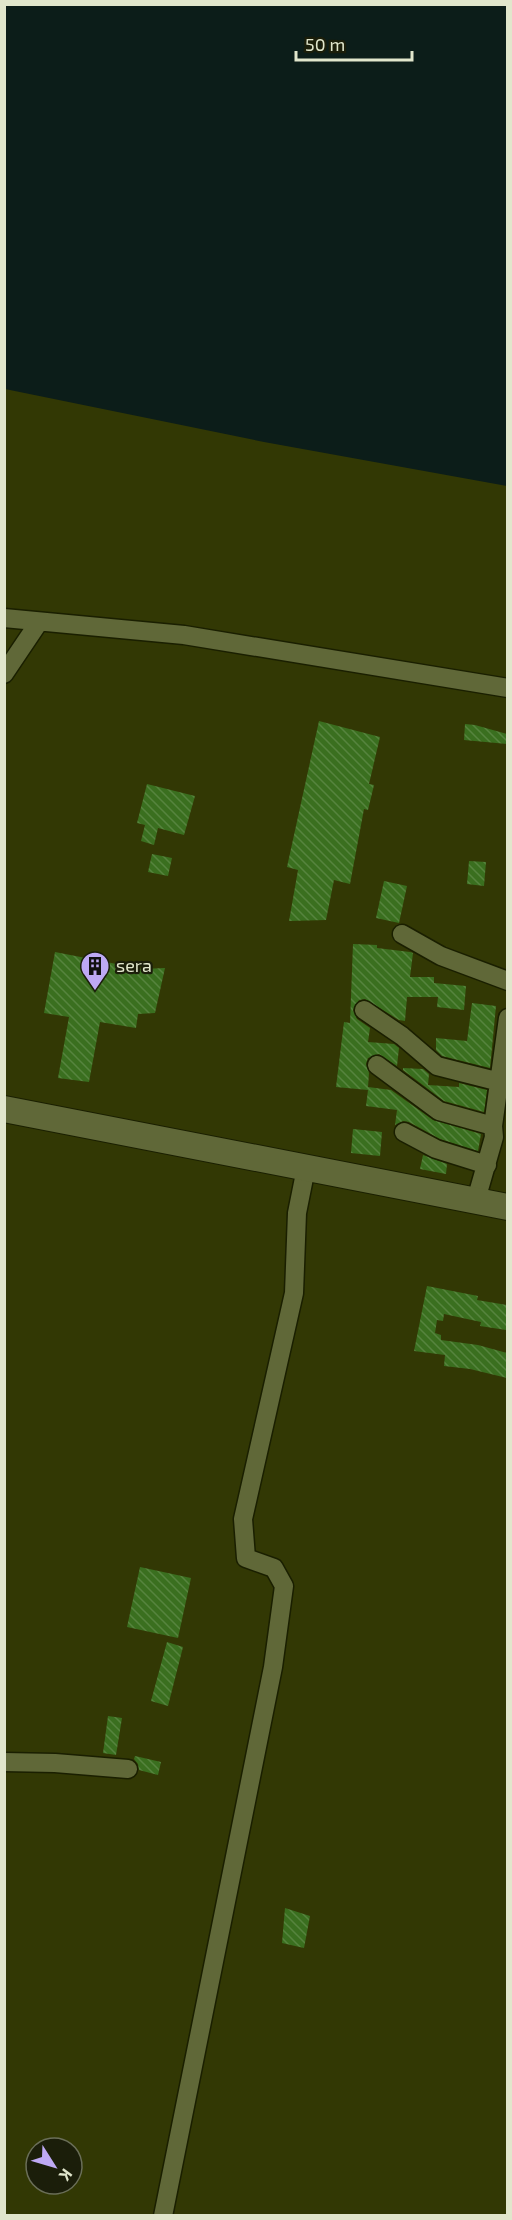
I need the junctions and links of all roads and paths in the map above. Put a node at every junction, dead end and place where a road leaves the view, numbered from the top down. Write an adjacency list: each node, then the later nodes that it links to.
1 (4, 618): 2 (street)
2 (39, 622): 3 (street); 4 (street)
3 (4, 674)
4 (507, 688)
5 (402, 934): 6 (street)
6 (507, 981)
7 (364, 1010): 10 (street)
8 (507, 1018): 10 (street)
9 (377, 1065): 12 (street)
10 (500, 1082): 12 (street)
11 (4, 1109): 15 (main road)
12 (493, 1125): 14 (street)
13 (404, 1132): 14 (street)
14 (487, 1165): 16 (street)
15 (306, 1167): 16 (main road); 20 (street)
16 (476, 1200): 17 (main road)
17 (507, 1207)
18 (4, 1762): 19 (street)
19 (128, 1768)
20 (163, 2216)

